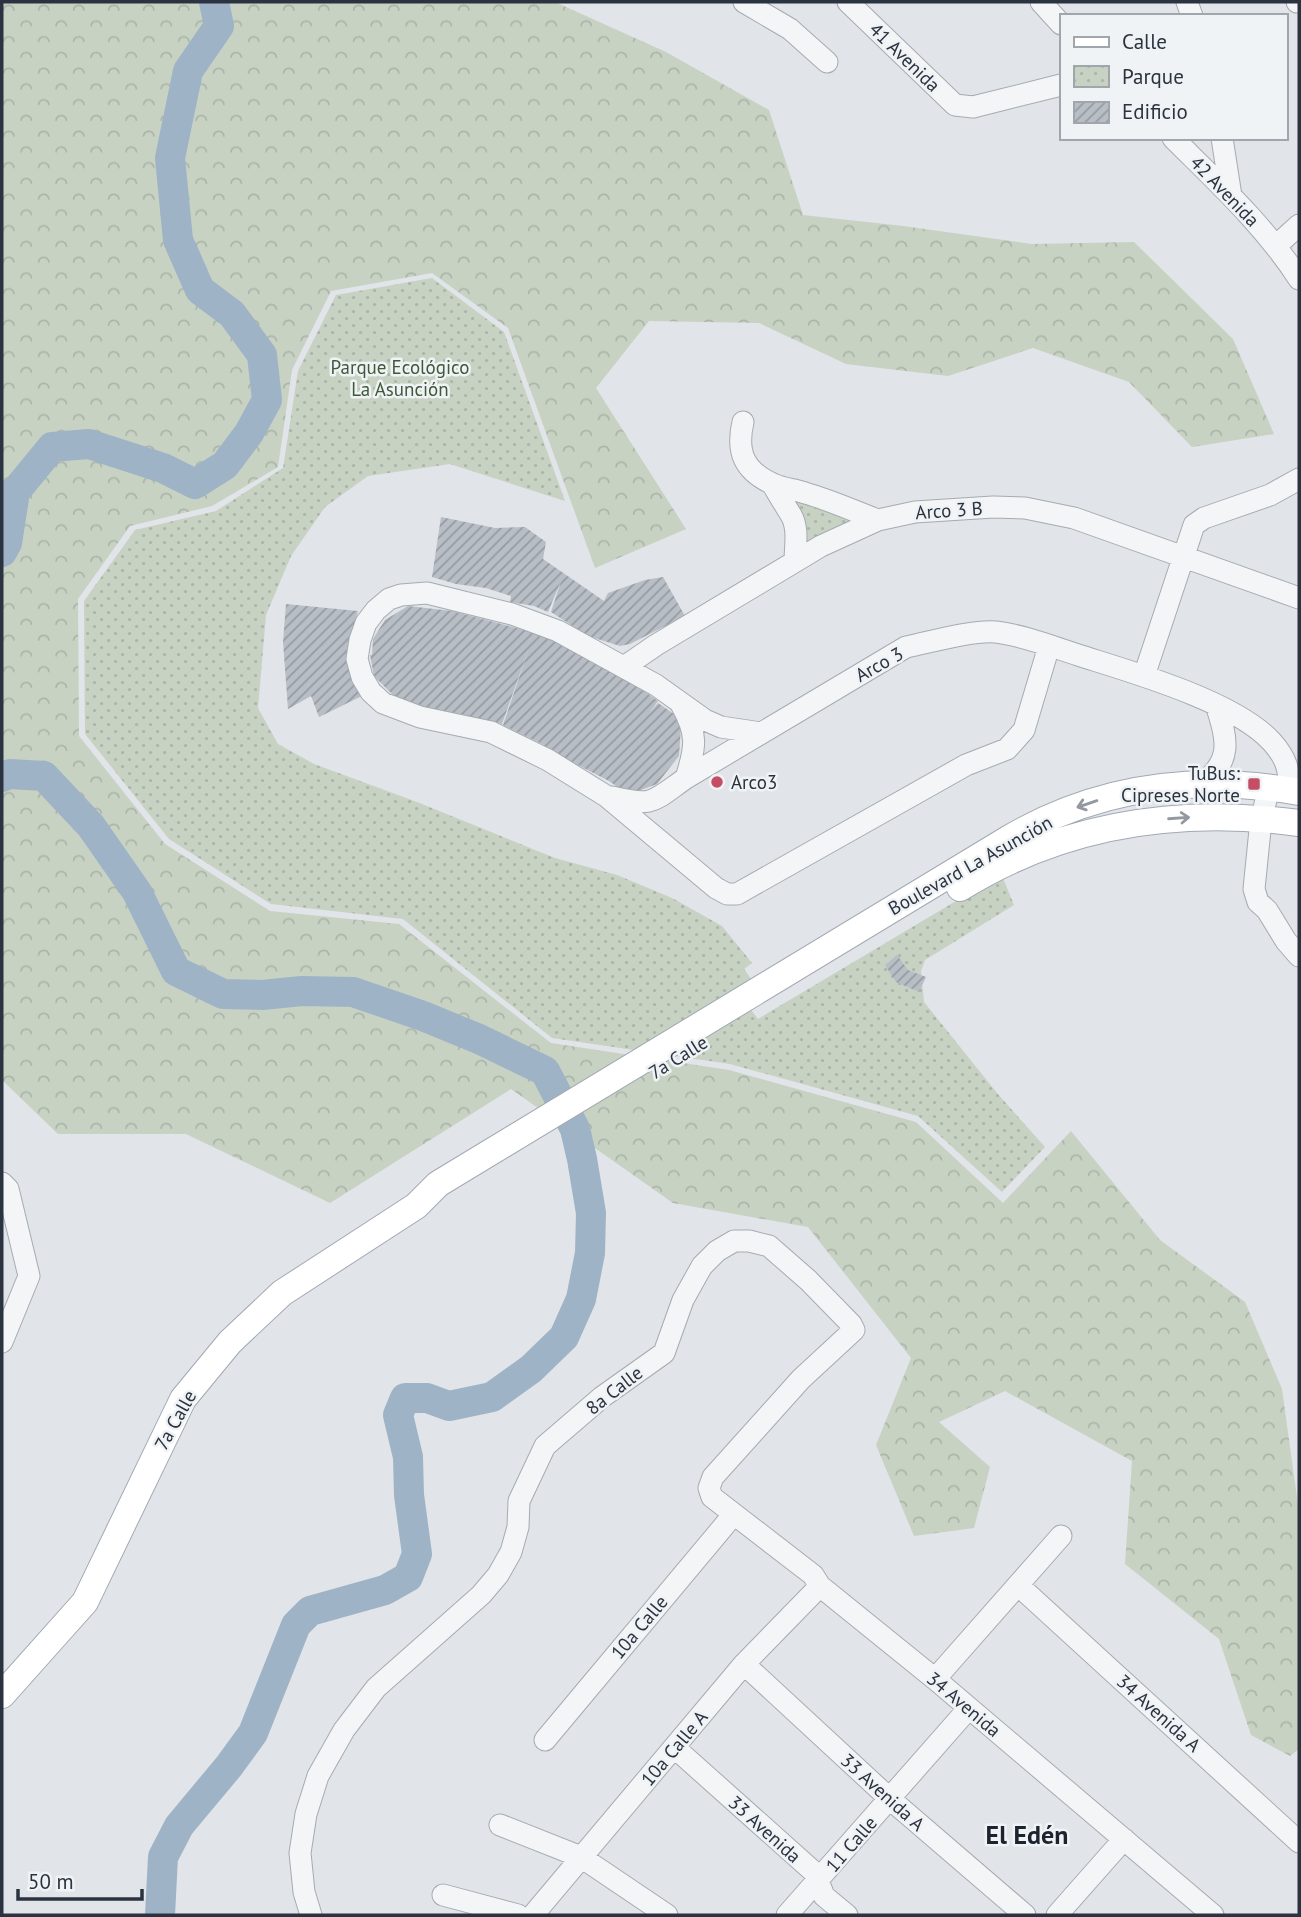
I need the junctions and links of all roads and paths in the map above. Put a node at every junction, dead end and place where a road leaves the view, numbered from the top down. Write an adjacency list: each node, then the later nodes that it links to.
1 (744, 2): 5 (street)
2 (848, 2): 6 (street, 41 Avenida)
3 (1041, 2): 4 (street)
4 (1060, 23)
5 (827, 62)
6 (1060, 85)
7 (1175, 140): 9 (street, 42 Avenida)
8 (1222, 140): 9 (street)
9 (1231, 196): 11 (street, 42 Avenida)
10 (1299, 225): 11 (street)
11 (1277, 245): 12 (street)
12 (1299, 279)
13 (743, 422): 15 (street)
14 (1299, 479): 17 (street)
15 (774, 485): 16 (street); 18 (street)
16 (878, 520): 17 (street, Arco 3 B); 18 (street, Arco 3 B)
17 (1184, 558): 19 (street, Arco 3 B); 22 (street)
18 (794, 561): 21 (street, Arco 3 B)
19 (1299, 598)
20 (1049, 646): 22 (street, Arco 3); 25 (street, Arco 3); 35 (street)
21 (624, 667): 23 (street); 30 (street)
22 (1144, 676): 24 (street, Arco 3)
23 (680, 702): 25 (street); 26 (street)
24 (1216, 705): 27 (street); 29 (street, Arco 3)
25 (761, 733): 26 (street, Arco 3)
26 (686, 778): 31 (street, Arco 3)
27 (1199, 786): 28 (main road, Boulevard La Asunción); 29 (main road, Boulevard La Asunción)
28 (1130, 790): 34 (main road); 38 (main road, Boulevard La Asunción, one-way to 38)
29 (1286, 790): 32 (street)
30 (606, 796): 31 (street); 35 (street)
31 (659, 798): 35 (street)
32 (1261, 820): 33 (main road, Boulevard La Asunción); 34 (main road, Boulevard La Asunción, one-way to 32); 37 (street)
33 (1299, 823)
34 (1102, 828): 36 (main road, Boulevard La Asunción)
35 (658, 840)
36 (938, 902): 38 (main road, 7a Calle)
37 (1299, 956)
38 (782, 983): 48 (main road, 7a Calle)
39 (2, 1183): 40 (street)
40 (2, 1342)
41 (712, 1497): 42 (street, 34 Avenida); 59 (street, 8a Calle)
42 (734, 1514): 45 (street, 34 Avenida); 50 (street, 10a Calle)
43 (1061, 1536): 44 (street)
44 (1018, 1585): 47 (street); 55 (street, 34 Avenida A)
45 (820, 1586): 46 (street, 10a Calle A); 47 (street, 34 Avenida)
46 (744, 1664): 51 (street, 10a Calle A); 52 (street, 33 Avenida A)
47 (935, 1679): 49 (street, 34 Avenida)
48 (2, 1695)
49 (969, 1708): 52 (street, 11 Calle); 54 (street, 34 Avenida)
50 (545, 1740)
51 (675, 1748): 56 (street, 10a Calle A); 57 (street, 33 Avenida)
52 (890, 1799): 57 (street, 11 Calle); 65 (street, 33 Avenida A)
53 (500, 1825): 56 (street)
54 (1124, 1839): 66 (street); 67 (street, 34 Avenida)
55 (1299, 1842)
56 (581, 1857): 61 (street, 10a Calle A); 62 (street)
57 (819, 1882): 63 (street, 11 Calle); 64 (street, 33 Avenida)
58 (443, 1895): 60 (street)
59 (311, 1915)
60 (518, 1915)
61 (533, 1915)
62 (667, 1915)
63 (787, 1915)
64 (847, 1915)
65 (1025, 1915)
66 (1057, 1915)
67 (1213, 1915)

